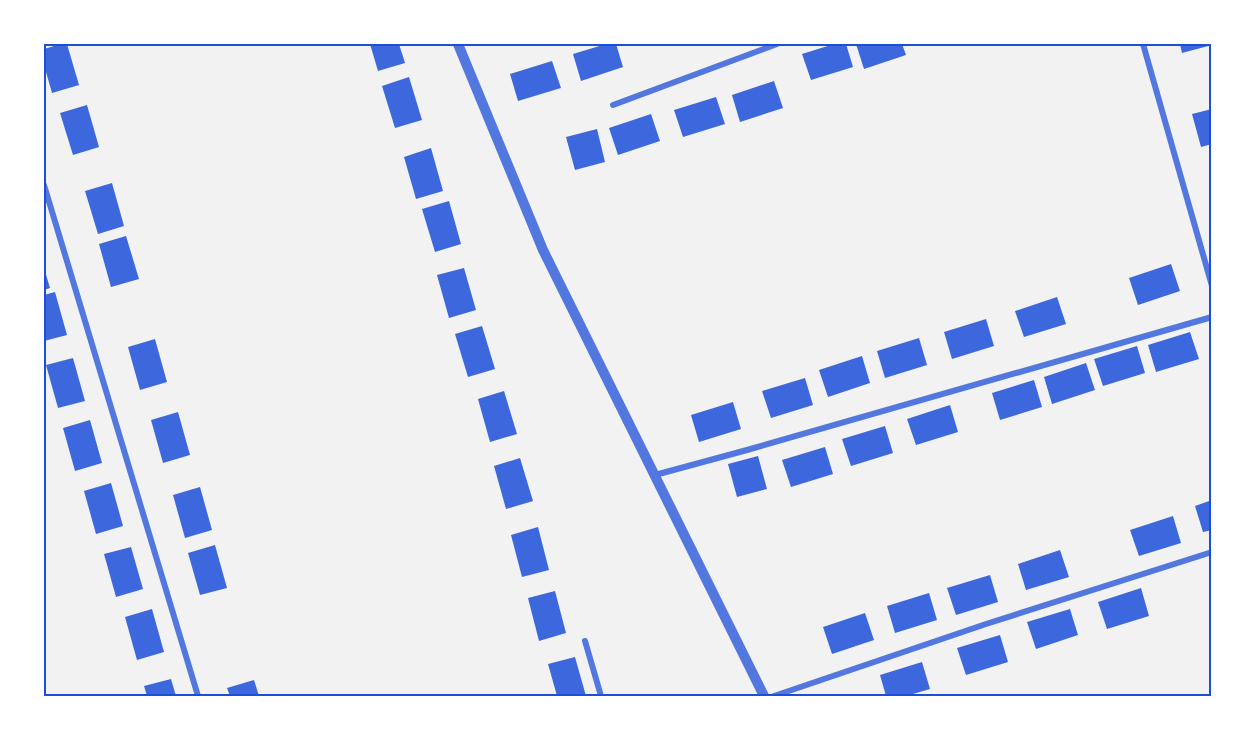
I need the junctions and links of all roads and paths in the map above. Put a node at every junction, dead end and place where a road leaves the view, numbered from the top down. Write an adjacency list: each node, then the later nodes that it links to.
1 (458, 44): 8 (street)
2 (777, 44): 4 (street)
3 (1143, 44): 6 (street)
4 (613, 105)
5 (44, 185): 11 (street)
6 (1212, 286)
7 (1212, 316): 8 (street)
8 (655, 475): 13 (street)
9 (1212, 552): 14 (street)
10 (585, 641): 12 (street)
11 (198, 696)
12 (602, 696)
13 (764, 696)
14 (774, 696)

